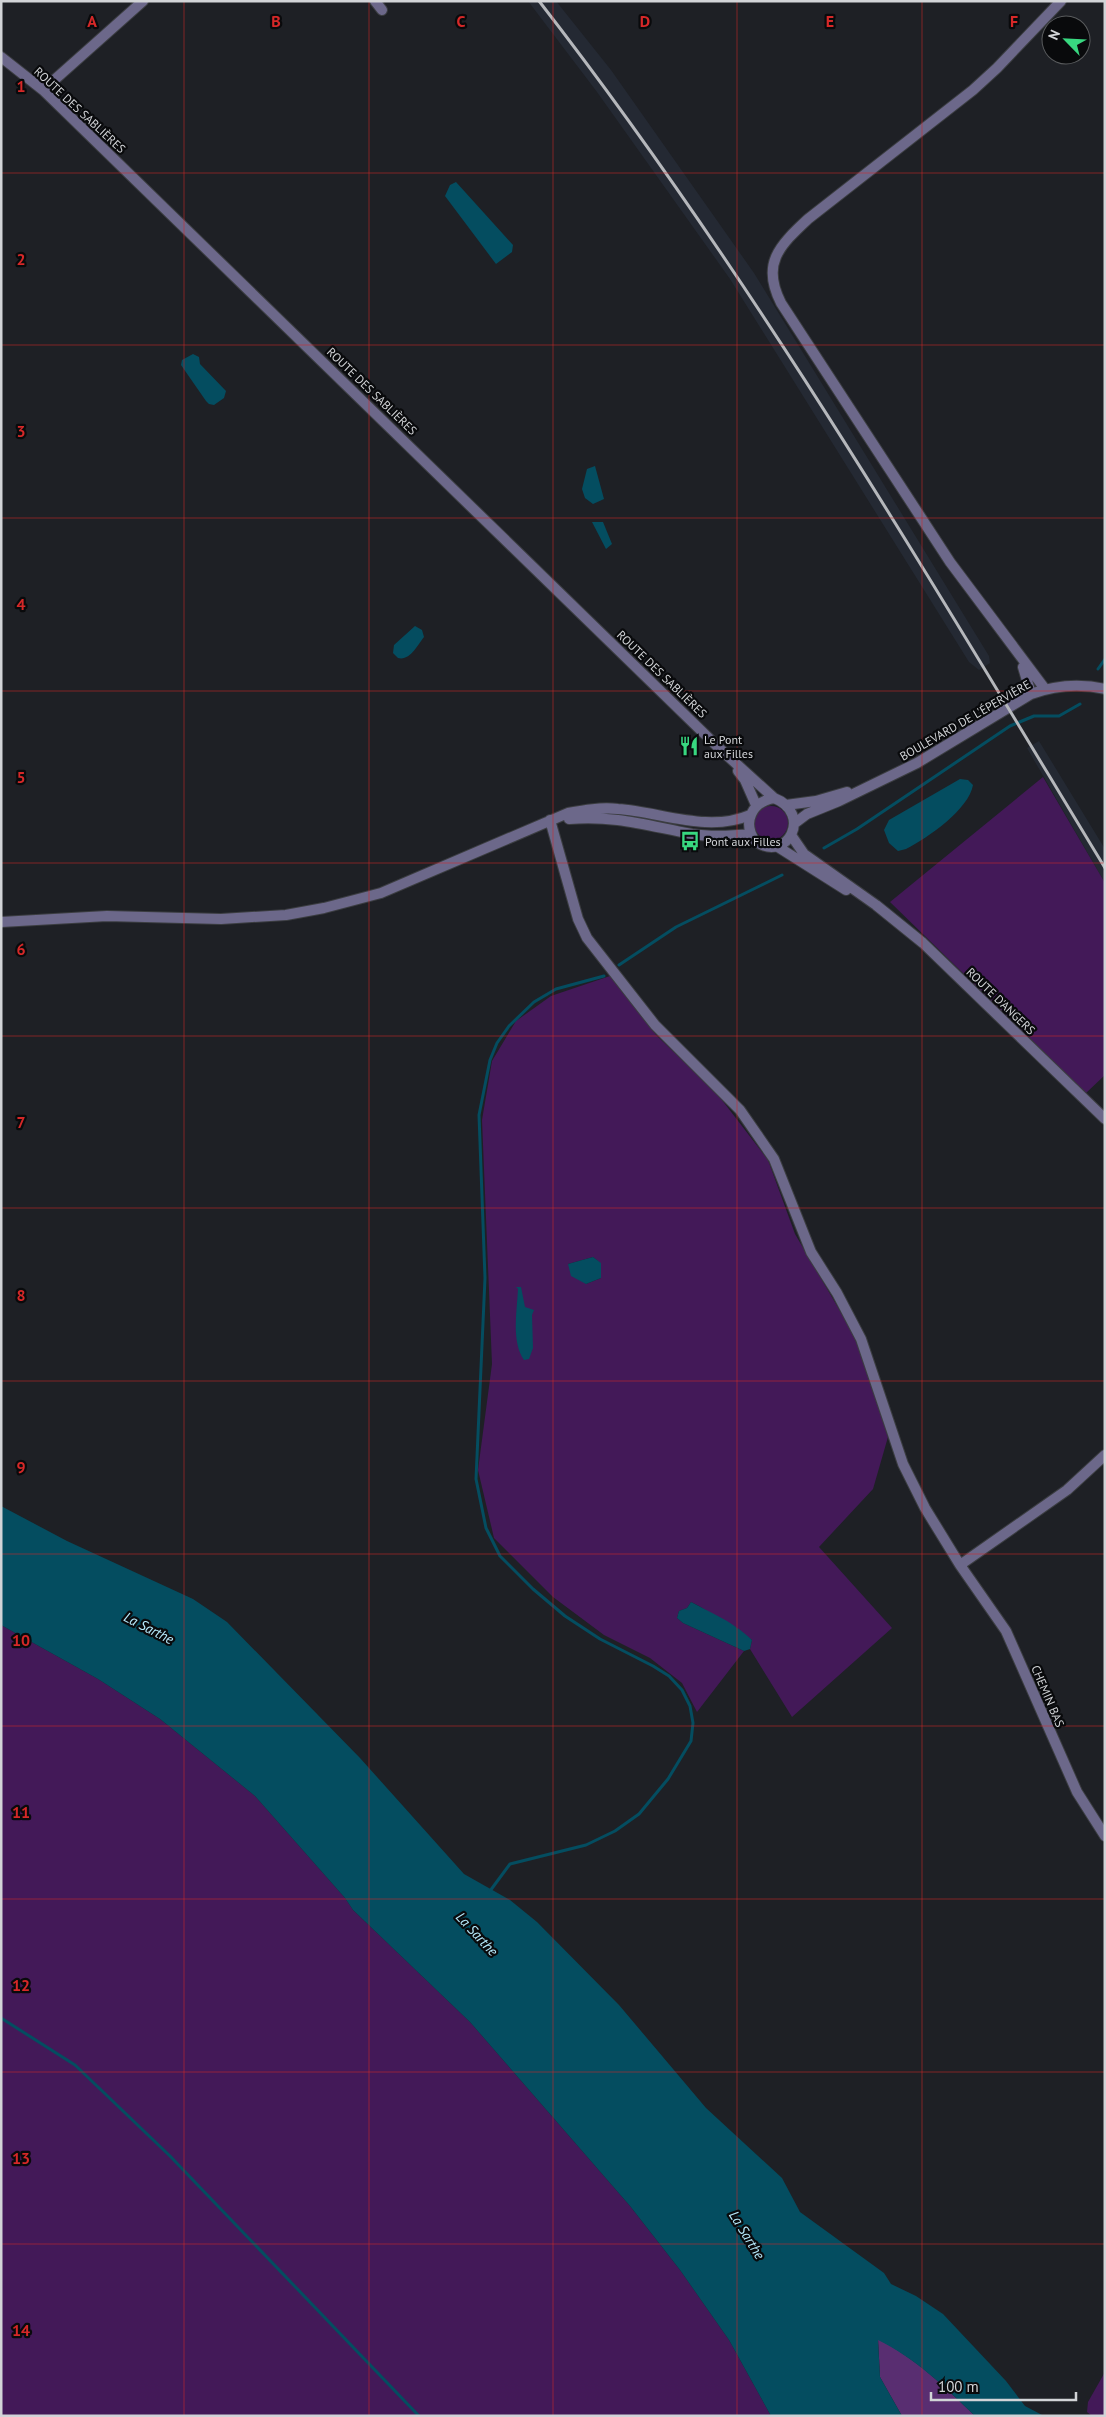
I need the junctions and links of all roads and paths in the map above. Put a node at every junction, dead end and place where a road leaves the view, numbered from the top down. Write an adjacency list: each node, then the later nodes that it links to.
1 (143, 1): 6 (street)
2 (374, 1): 4 (street)
3 (1061, 1): 7 (street)
4 (382, 10)
5 (1, 57): 6 (street, ROUTE DES SABLIÈRES)
6 (43, 90): 11 (street, ROUTE DES SABLIÈRES)
7 (1018, 654): 8 (street); 10 (street)
8 (1045, 689): 9 (street, BOULEVARD DE L'ÉPERVIÈRE); 10 (street, BOULEVARD DE L'ÉPERVIÈRE)
9 (1105, 689)
10 (1032, 694): 12 (street, BOULEVARD DE L'ÉPERVIÈRE)
11 (720, 749): 13 (street, ROUTE DES SABLIÈRES); 15 (street, ROUTE DES SABLIÈRES)
12 (870, 786): 14 (street, BOULEVARD DE L'ÉPERVIÈRE); 18 (street, BOULEVARD DE L'ÉPERVIÈRE)
13 (774, 798): 14 (street); 15 (street)
14 (786, 804): 18 (street)
15 (756, 805): 16 (street)
16 (750, 815): 17 (street); 19 (street)
17 (550, 820): 19 (street); 23 (street); 26 (street, CHEMIN BAS)
18 (795, 823): 20 (street)
19 (751, 834): 21 (street)
20 (791, 835): 21 (street); 22 (street, ROUTE D'ANGERS)
21 (778, 847): 22 (street, ROUTE D'ANGERS)
22 (876, 904): 24 (street, ROUTE D'ANGERS)
23 (1, 922)
24 (1105, 1119)
25 (1105, 1455): 26 (street)
26 (961, 1567): 27 (street, CHEMIN BAS)
27 (1105, 1836)

